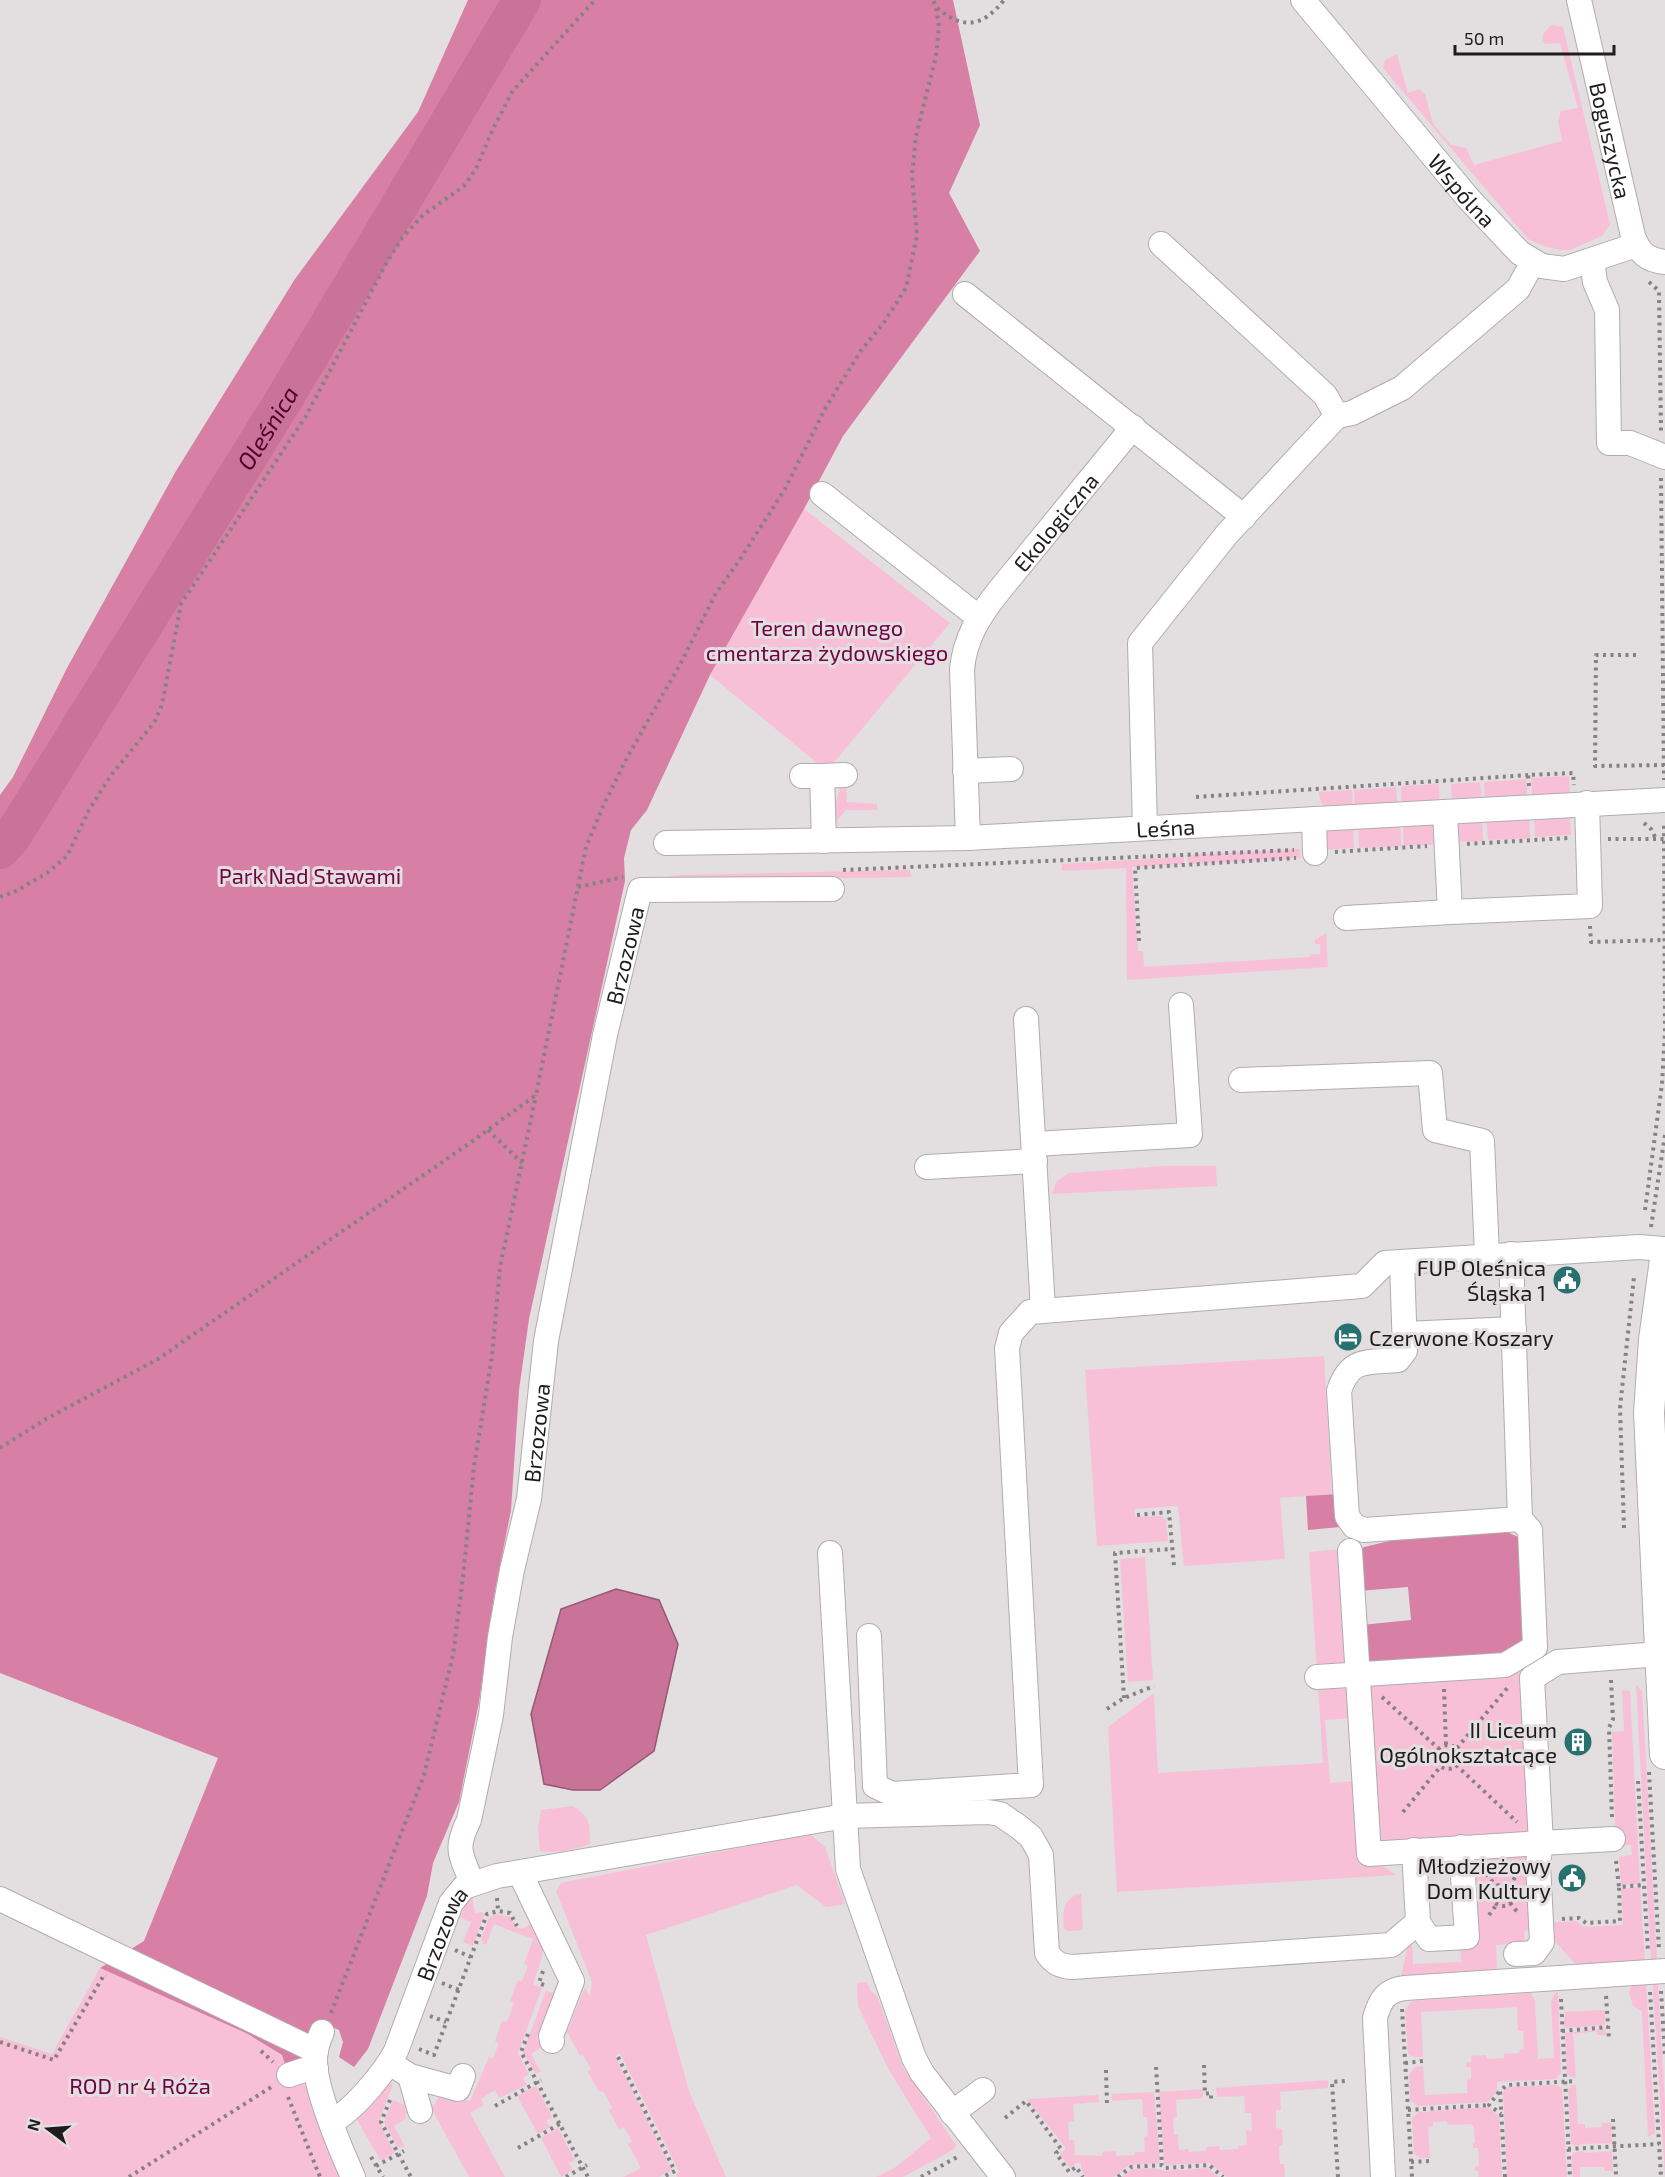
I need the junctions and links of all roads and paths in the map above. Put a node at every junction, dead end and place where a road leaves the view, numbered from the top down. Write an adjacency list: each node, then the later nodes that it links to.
1 (595, 0): 43 (path)
2 (933, 0): 6 (path)
3 (1004, 0): 6 (path)
4 (1303, 0): 10 (street, Wspólna)
5 (1579, 0): 8 (street, Boguszycka)
6 (936, 7): 52 (path)
7 (1161, 244): 14 (street)
8 (1636, 245): 9 (street, Wspólna); 11 (street)
9 (1592, 261): 10 (street, Wspólna); 16 (street)
10 (1533, 262): 14 (street)
11 (1665, 262)
12 (1659, 291): 16 (path)
13 (965, 294): 15 (street)
14 (1337, 416): 18 (street)
15 (1133, 427): 18 (street); 19 (street, Ekologiczna)
16 (1663, 457): 21 (path)
17 (822, 494): 19 (street)
18 (1244, 517): 32 (street)
19 (978, 617): 23 (street, Ekologiczna)
20 (1636, 655): 21 (path)
21 (1664, 765): 26 (path)
22 (1011, 769): 23 (street)
23 (965, 771): 34 (street, Ekologiczna)
24 (823, 776): 36 (street)
25 (1528, 776): 27 (path)
26 (1664, 787)
27 (1196, 797)
28 (1587, 803): 29 (street, Leśna); 30 (street, Leśna); 33 (street)
29 (1664, 810): 35 (path)
30 (1445, 812): 31 (street, Leśna); 38 (street)
31 (1314, 819): 32 (street, Leśna); 39 (street)
32 (1145, 828): 34 (street, Leśna)
33 (1588, 837): 35 (path); 38 (path); 44 (street)
34 (968, 838): 36 (street, Leśna)
35 (1664, 839): 47 (path)
36 (824, 841): 37 (street, Leśna)
37 (666, 843)
38 (1447, 845): 39 (path); 45 (street)
39 (1315, 853): 40 (path); 41 (path)
40 (1187, 855): 41 (path); 42 (path)
41 (1188, 864): 48 (path)
42 (836, 880): 101 (street, Brzozowa)
43 (0, 897)
44 (1590, 906): 45 (street); 47 (path)
45 (1450, 912): 46 (street)
46 (1346, 918)
47 (1664, 940): 59 (path)
48 (1139, 941)
49 (1181, 1005): 55 (street)
50 (1026, 1018): 55 (street)
51 (1241, 1080): 62 (street)
52 (536, 1095): 53 (path); 56 (path)
53 (488, 1130): 56 (path); 68 (path)
54 (1665, 1135): 58 (path)
55 (1035, 1153): 57 (street); 65 (street)
56 (522, 1163): 127 (path)
57 (927, 1167)
58 (1654, 1209)
59 (1645, 1210)
60 (1665, 1248): 61 (street)
61 (1511, 1254): 62 (street); 66 (street)
62 (1487, 1255): 64 (street)
63 (1665, 1260): 76 (main road)
64 (1402, 1262): 65 (street); 67 (street)
65 (1043, 1310): 75 (street)
66 (1514, 1329): 67 (street); 70 (street)
67 (1405, 1334): 70 (street)
68 (0, 1448)
69 (1137, 1515): 71 (path)
70 (1520, 1519): 78 (street)
71 (1172, 1549): 74 (path); 83 (path)
72 (1350, 1551): 78 (street)
73 (830, 1553): 95 (street)
74 (1174, 1566)
75 (869, 1635)
76 (1659, 1654): 89 (main road); 97 (street)
77 (1610, 1671): 96 (path)
78 (1359, 1675): 79 (street); 87 (path); 99 (street)
79 (1317, 1677)
80 (1515, 1679): 86 (path)
81 (1443, 1680): 85 (path)
82 (1154, 1686): 83 (path)
83 (1124, 1698): 84 (path)
84 (1107, 1709)
85 (1446, 1745): 86 (path); 87 (path)
86 (1457, 1748): 90 (path)
87 (1439, 1749): 92 (path)
88 (1521, 1752): 90 (path)
89 (1665, 1754)
90 (1460, 1756): 91 (path)
91 (1456, 1765): 92 (path); 97 (path)
92 (1441, 1766): 94 (path)
93 (1638, 1781): 102 (path)
94 (1403, 1812)
95 (845, 1816): 100 (street); 107 (street); 149 (street)
96 (1613, 1839): 97 (street); 104 (path)
97 (1541, 1843): 98 (street); 106 (street)
98 (1461, 1847): 99 (street); 107 (street)
99 (1414, 1850): 107 (street)
100 (520, 1873): 101 (street); 125 (street)
101 (472, 1883): 133 (street, Brzozowa)
102 (1644, 1885): 104 (path); 112 (path)
103 (1496, 1886): 103 (path)
104 (1619, 1887): 106 (path)
105 (0, 1899): 127 (street)
106 (1540, 1920): 111 (street)
107 (1418, 1922)
108 (517, 1926): 109 (path)
109 (475, 1947): 110 (path); 116 (path)
110 (482, 1949)
111 (1516, 1954)
112 (1657, 1971): 155 (path); 181 (street)
113 (114, 1980): 124 (path)
114 (1606, 1986): 119 (path)
115 (1560, 1989): 120 (path)
116 (457, 1993): 117 (path); 121 (path)
117 (464, 1996)
118 (1406, 2003): 130 (path)
119 (1608, 2027): 120 (path); 122 (path)
120 (1562, 2031): 139 (path)
121 (440, 2038): 123 (path); 133 (path)
122 (1609, 2039)
123 (447, 2041)
124 (0, 2042)
125 (552, 2042)
126 (253, 2045): 136 (path)
127 (318, 2051): 136 (street); 153 (street)
128 (618, 2057): 175 (path)
129 (1423, 2061): 130 (path)
130 (1405, 2063): 147 (path)
131 (1204, 2064): 143 (path)
132 (1156, 2067): 166 (path)
133 (400, 2070): 135 (street); 148 (street); 153 (street, Brzozowa); 161 (path)
134 (1106, 2070): 144 (path)
135 (464, 2076)
136 (285, 2078): 170 (path); 171 (path)
137 (541, 2079): 146 (path)
138 (1345, 2081): 180 (path)
139 (1564, 2081): 140 (path); 142 (path); 159 (path)
140 (1576, 2081)
141 (983, 2090): 149 (street)
142 (1500, 2091): 145 (path); 150 (path)
143 (1211, 2101)
144 (1107, 2105)
145 (1489, 2105): 147 (path); 150 (path)
146 (495, 2106)
147 (1408, 2110): 163 (path)
148 (420, 2111)
149 (952, 2113): 156 (street)
150 (1501, 2114): 183 (path)
151 (1005, 2118): 168 (path)
152 (1613, 2119): 157 (path)
153 (332, 2121): 172 (street)
154 (563, 2122): 158 (path)
155 (1659, 2144): 157 (path); 185 (path)
156 (978, 2145): 176 (path); 177 (street)
157 (1615, 2147): 159 (path); 169 (path)
158 (518, 2148)
159 (1569, 2149): 184 (path)
160 (404, 2151): 161 (path)
161 (399, 2154): 167 (path); 173 (path)
162 (1430, 2161): 163 (path)
163 (1411, 2162): 182 (path)
164 (1080, 2163): 168 (path)
165 (587, 2165): 174 (path)
166 (1162, 2165): 178 (path); 179 (path)
167 (376, 2166)
168 (1082, 2175)
169 (1616, 2175)
170 (129, 2177)
171 (320, 2177)
172 (353, 2177)
173 (411, 2177)
174 (566, 2177)
175 (663, 2177)
176 (921, 2177)
177 (1003, 2177)
178 (1118, 2177)
179 (1223, 2177)
180 (1338, 2177)
181 (1383, 2177)
182 (1412, 2177)
183 (1505, 2177)
184 (1570, 2177)
185 (1661, 2177)

